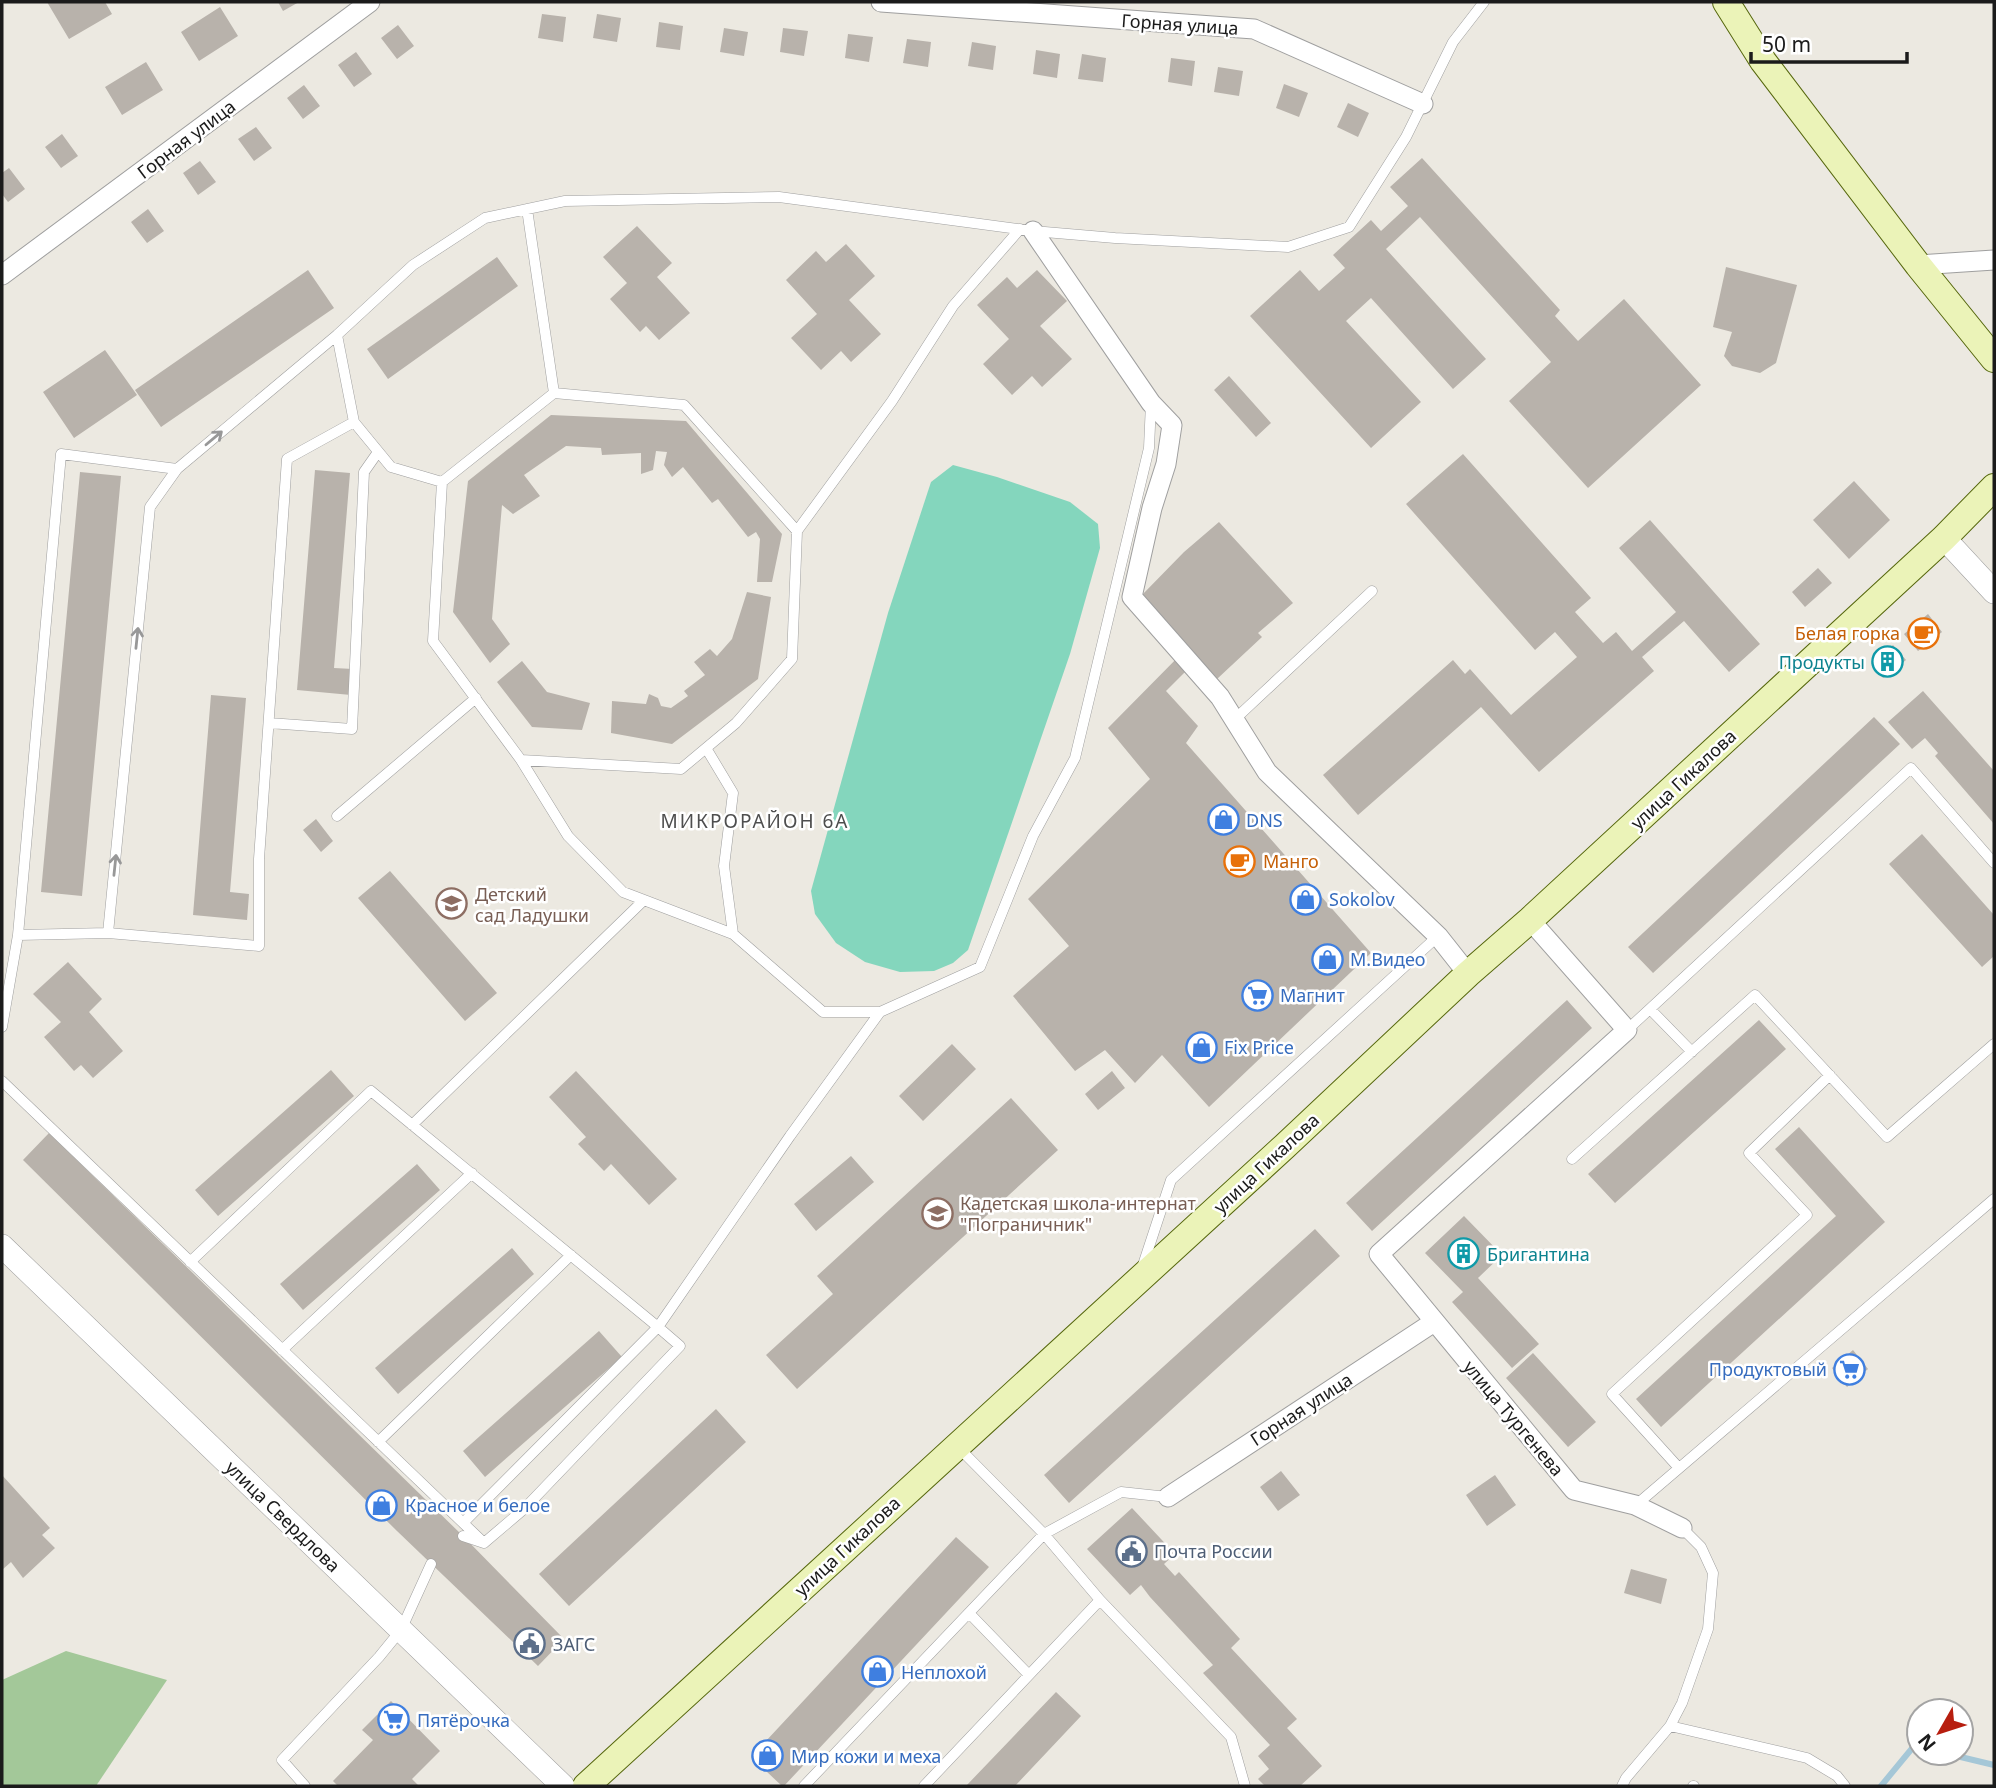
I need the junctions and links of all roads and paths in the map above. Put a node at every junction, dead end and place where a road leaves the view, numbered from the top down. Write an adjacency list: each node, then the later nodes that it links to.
1 (370, 2): 10 (street, Горная улица)
2 (881, 2): 5 (street, Горная улица)
3 (1485, 2): 5 (lane)
4 (1726, 2): 9 (main road)
5 (1423, 104): 7 (lane)
6 (527, 209): 7 (lane); 11 (lane); 13 (lane)
7 (1027, 230): 14 (street); 20 (lane)
8 (1994, 260): 9 (street)
9 (1918, 265): 12 (main road)
10 (2, 275)
11 (337, 335): 15 (lane); 17 (lane, one-way to 11)
12 (1994, 359)
13 (554, 393): 18 (lane); 20 (lane)
14 (1151, 403): 25 (street); 39 (lane)
15 (354, 422): 16 (lane); 26 (lane)
16 (378, 452): 18 (lane); 26 (lane)
17 (177, 469): 33 (lane, one-way to 17); 35 (lane)
18 (442, 482): 24 (lane)
19 (1994, 487): 21 (main road, улица Гикалова)
20 (797, 531): 27 (lane)
21 (1944, 538): 23 (street); 32 (main road, улица Гикалова)
22 (1372, 591): 25 (lane)
23 (1994, 592)
24 (476, 698): 28 (lane); 29 (lane)
25 (1234, 720): 36 (street)
26 (269, 723): 33 (lane)
27 (706, 748): 28 (lane); 34 (lane)
28 (522, 760): 31 (lane)
29 (337, 816)
30 (1994, 863): 38 (lane)
31 (644, 900): 34 (lane); 46 (lane)
32 (1531, 920): 37 (main road, улица Гикалова); 41 (street)
33 (108, 933): 35 (lane)
34 (733, 934): 39 (lane)
35 (18, 935): 40 (lane)
36 (1438, 936): 37 (street); 53 (lane)
37 (1468, 974): 53 (main road, улица Гикалова)
38 (1650, 1009): 41 (lane); 43 (lane)
39 (880, 1012): 55 (lane)
40 (2, 1027)
41 (1627, 1030): 54 (street, улица Тургенева)
42 (1994, 1044): 44 (lane)
43 (1692, 1052): 44 (lane); 47 (lane)
44 (1830, 1075): 59 (lane)
45 (2, 1081): 52 (lane)
46 (412, 1125): 48 (lane); 52 (lane)
47 (1572, 1159)
48 (471, 1173): 51 (lane); 56 (lane)
49 (1994, 1199): 59 (lane)
50 (2, 1246): 70 (street, улица Свердлова)
51 (570, 1255): 55 (lane); 57 (lane)
52 (190, 1262): 56 (lane)
53 (1138, 1280): 58 (main road, улица Гикалова)
54 (1434, 1322): 60 (street, Горная улица); 61 (street, улица Тургенева)
55 (658, 1327): 62 (lane); 66 (lane)
56 (282, 1350): 57 (lane)
57 (379, 1442): 62 (lane)
58 (956, 1446): 64 (lane); 75 (main road, улица Гикалова)
59 (1679, 1468): 61 (lane)
60 (1168, 1497): 64 (lane)
61 (1635, 1506): 63 (street, улица Тургенева)
62 (463, 1523): 66 (lane)
63 (1682, 1528): 72 (lane)
64 (1044, 1534): 68 (lane); 69 (lane)
65 (463, 1536): 66 (lane)
66 (484, 1543)
67 (431, 1564): 70 (lane)
68 (1100, 1600): 71 (lane); 78 (lane)
69 (969, 1613): 71 (lane); 76 (lane)
70 (401, 1630): 73 (lane); 74 (street, улица Свердлова)
71 (1029, 1675): 77 (lane)
72 (1670, 1726): 79 (lane); 80 (lane)
73 (304, 1786)
74 (564, 1786)
75 (586, 1786)
76 (804, 1786)
77 (925, 1786)
78 (1245, 1786)
79 (1622, 1786)
80 (1845, 1786)

